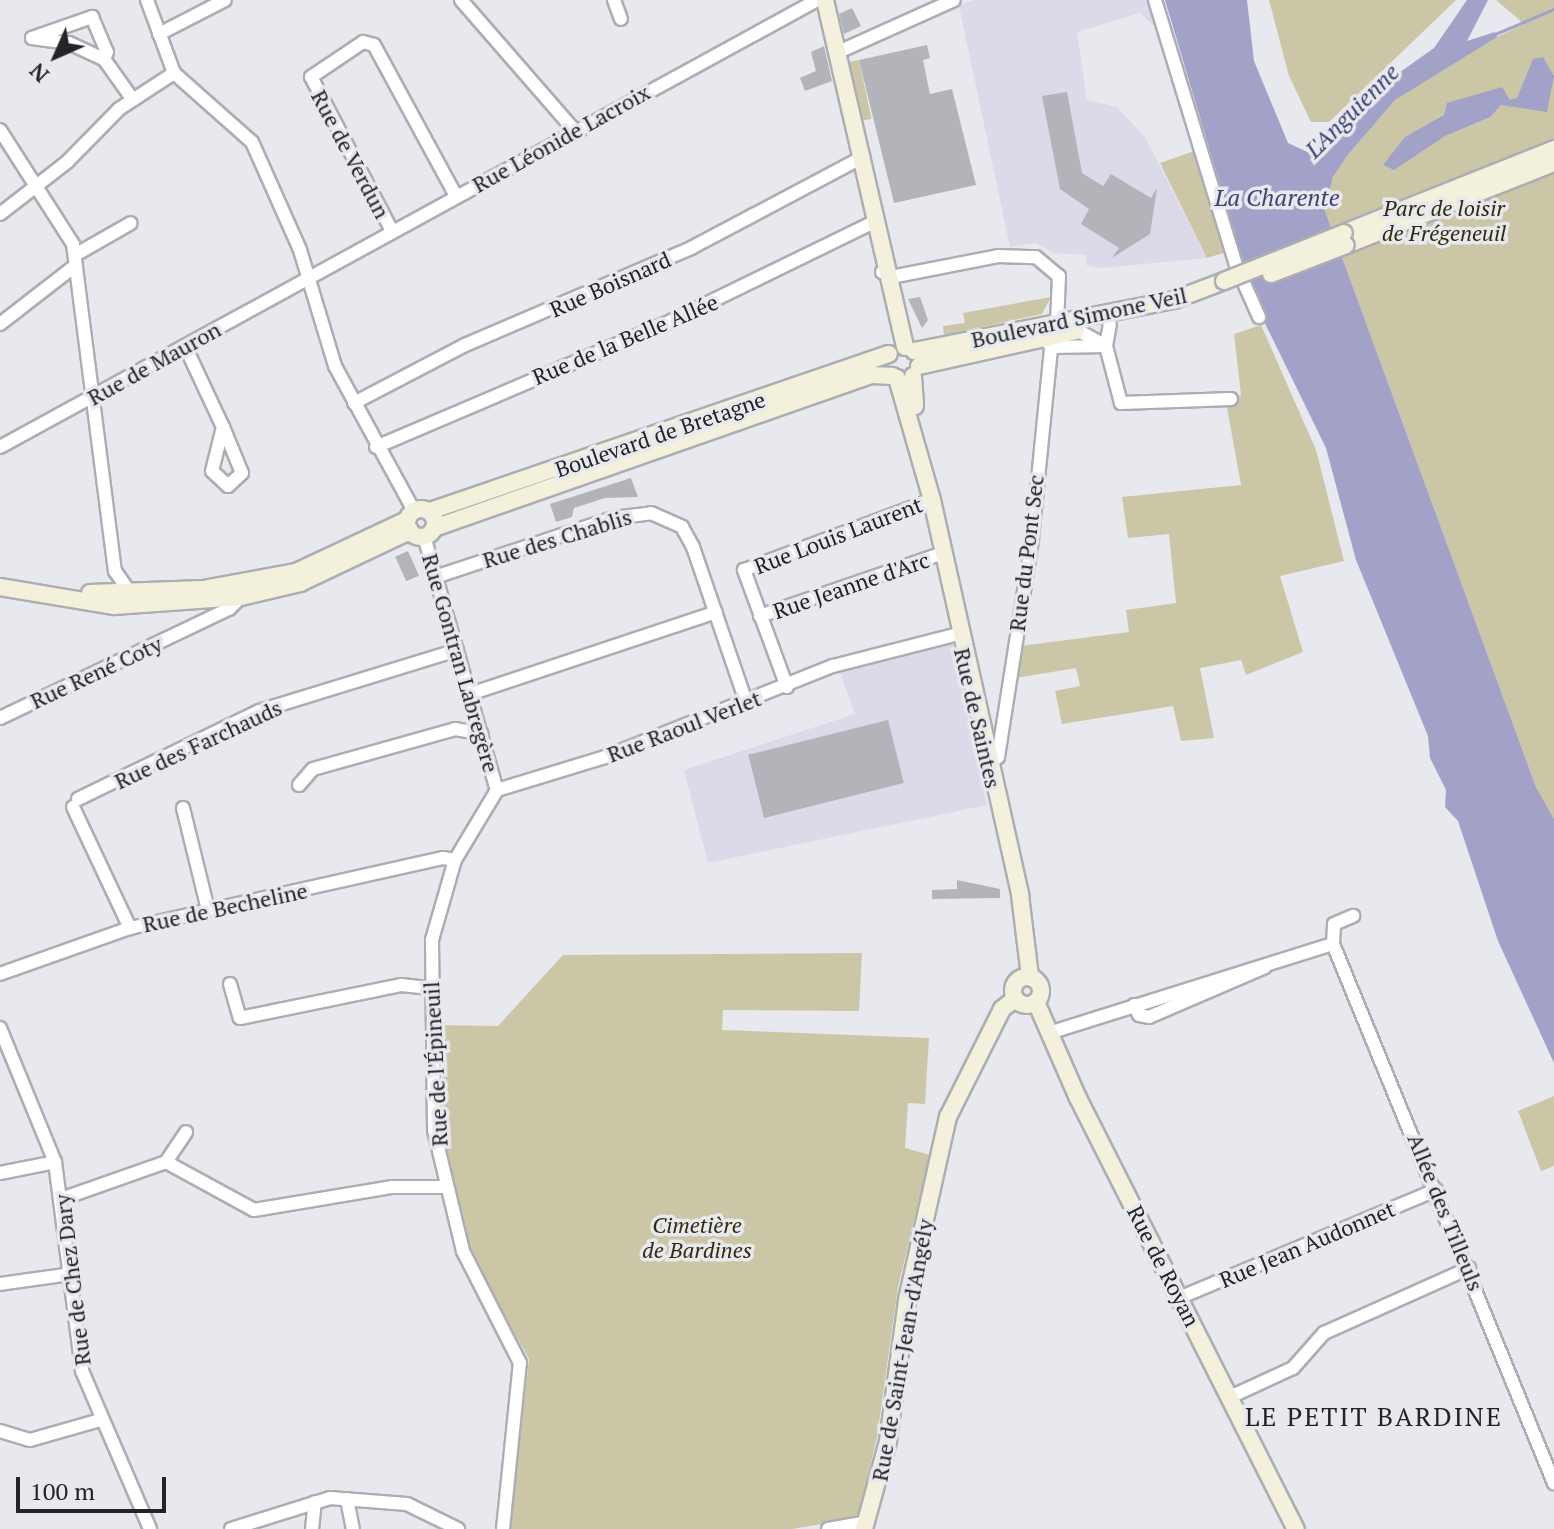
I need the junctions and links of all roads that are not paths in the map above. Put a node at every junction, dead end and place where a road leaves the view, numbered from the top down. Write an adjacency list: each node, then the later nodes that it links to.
1 (147, 0): 10 (street, Rue Gontran Labregère)
2 (225, 0): 10 (street)
3 (461, 0): 16 (street)
4 (817, 0): 16 (street, Rue Léonide Lacroix)
5 (825, 0): 11 (main road, Rue de Saintes)
6 (954, 0): 11 (street)
7 (1155, 0): 31 (street)
8 (616, 1): 9 (street)
9 (621, 19)
10 (159, 34): 13 (street, Rue Gontran Labregère)
11 (836, 53): 18 (main road, Rue de Saintes)
12 (104, 59): 12 (street); 14 (street)
13 (174, 73): 14 (street); 29 (street, Rue Gontran Labregère)
14 (133, 100): 20 (street)
15 (0, 130): 20 (street)
16 (574, 130): 21 (street, Rue Léonide Lacroix)
17 (1554, 149): 26 (main road, Boulevard Simone Veil)
18 (860, 158): 24 (main road, Rue de Saintes); 28 (main road, Rue de Saintes); 42 (street, Rue Boisnard)
19 (1554, 163): 26 (main road, Boulevard Simone Veil)
20 (35, 186): 22 (street); 27 (street)
21 (456, 196): 25 (street, Rue Léonide Lacroix); 25 (street, Rue de Verdun)
22 (0, 214)
23 (131, 223): 27 (street)
24 (870, 224): 28 (main road, Rue de Saintes); 45 (street, Rue de la Belle Allée)
25 (392, 231): 29 (street, Rue Léonide Lacroix)
26 (1345, 239): 30 (main road, Boulevard Simone Veil, bridge)
27 (76, 260): 32 (street); 40 (street)
28 (884, 273): 33 (street); 39 (main road, Rue de Saintes)
29 (307, 279): 37 (street, Rue de Mauron); 42 (street, Rue Gontran Labregère)
30 (1226, 286): 33 (main road, Boulevard Simone Veil); 34 (main road, Boulevard Simone Veil)
31 (1259, 317)
32 (0, 324)
33 (1057, 324): 39 (main road, Boulevard Simone Veil)
34 (1110, 324): 35 (main road, Boulevard Simone Veil); 38 (street)
35 (1079, 331): 36 (main road, Boulevard Simone Veil); 38 (street)
36 (1048, 342): 38 (street); 39 (main road, Boulevard Simone Veil); 67 (street, Rue du Pont Sec)
37 (185, 346): 40 (street, Rue de Mauron); 43 (street)
38 (1106, 346): 41 (street)
39 (903, 362): 46 (main road, Rue de Saintes); 47 (main road, Boulevard de Bretagne)
40 (92, 397): 44 (street, Rue de Mauron); 49 (street)
41 (1231, 399)
42 (354, 403): 45 (street, Rue Gontran Labregère)
43 (223, 427)
44 (0, 447)
45 (376, 447): 47 (street, Rue Gontran Labregère)
46 (932, 500): 48 (main road, Rue de Saintes); 58 (street, Rue Louis Laurent)
47 (420, 523): 50 (street, Rue Gontran Labregère); 54 (main road, Boulevard de Bretagne); 55 (main road, Boulevard de Bretagne)
48 (943, 553): 58 (street, Rue Jeanne d'Arc); 60 (main road, Rue de Saintes)
49 (115, 571): 53 (street); 54 (street)
50 (435, 577): 57 (street, Rue des Chablis); 61 (street, Rue Gontran Labregère)
51 (0, 578): 53 (main road, Boulevard de Bretagne)
52 (0, 587): 56 (main road, Boulevard de Bretagne)
53 (103, 594): 54 (main road, Boulevard de Bretagne)
54 (131, 594)
55 (241, 597): 56 (main road, Boulevard de Bretagne); 59 (street, Rue René Coty)
56 (183, 603): 59 (street)
57 (716, 612): 63 (street); 64 (street, Rue des Chablis)
58 (760, 616): 62 (street)
59 (192, 626): 65 (street, Rue René Coty)
60 (959, 634): 62 (street, Rue Raoul Verlet); 67 (main road, Rue de Saintes)
61 (457, 650): 63 (street, Rue Gontran Labregère); 74 (street, Rue des Farchauds)
62 (787, 687): 64 (street, Rue Raoul Verlet)
63 (470, 694): 66 (street, Rue Gontran Labregère)
64 (746, 702): 69 (street, Rue Raoul Verlet)
65 (0, 718)
66 (482, 734): 68 (street); 69 (street, Rue Gontran Labregère)
67 (988, 765): 77 (main road, Rue de Saintes)
68 (299, 785)
69 (497, 790): 71 (street)
70 (183, 808): 72 (street)
71 (453, 866): 72 (street, Rue de Becheline); 79 (street, Rue de l'Épineuil)
72 (208, 910): 74 (street, Rue de Becheline)
73 (1353, 916): 75 (street)
74 (130, 928): 76 (street, Rue de Becheline)
75 (1333, 944): 83 (street); 89 (street, Allée des Tilleuls)
76 (0, 974)
77 (1030, 977): 80 (main road, Rue de Saint-Jean-d'Angély); 81 (main road, Rue de Saintes)
78 (230, 984): 79 (street)
79 (431, 988): 88 (street, Rue de l'Épineuil)
80 (1015, 999): 81 (main road); 102 (main road, Rue de Saint-Jean-d'Angély)
81 (1036, 1002): 83 (main road, Rue de Royan)
82 (0, 1028): 85 (street, Rue de Chez Dary)
83 (1052, 1032): 94 (main road, Rue de Royan)
84 (186, 1132): 86 (street)
85 (55, 1162): 87 (street); 90 (street, Rue de Chez Dary)
86 (166, 1162): 88 (street); 90 (street)
87 (0, 1173)
88 (445, 1187): 108 (street, Rue de l'Épineuil)
89 (1436, 1190): 91 (street, Allée des Tilleuls); 94 (street, Rue Jean Audonnet)
90 (64, 1198): 92 (street, Rue de Chez Dary)
91 (1469, 1268): 95 (street); 98 (street, Allée des Tilleuls)
92 (71, 1274): 93 (street); 96 (street, Rue de Chez Dary)
93 (0, 1284)
94 (1179, 1298): 95 (main road, Rue de Royan)
95 (1230, 1397): 110 (main road, Rue de Royan)
96 (100, 1420): 97 (street); 101 (street, Rue de Chez Dary)
97 (0, 1431)
98 (1554, 1483)
99 (347, 1499): 100 (street); 106 (street); 107 (street)
100 (315, 1502): 104 (street); 105 (street)
101 (147, 1526): 103 (street)
102 (865, 1526): 109 (street)
103 (129, 1529)
104 (231, 1529)
105 (312, 1529)
106 (353, 1529)
107 (458, 1529)
108 (503, 1529)
109 (828, 1529)
110 (1296, 1529)

